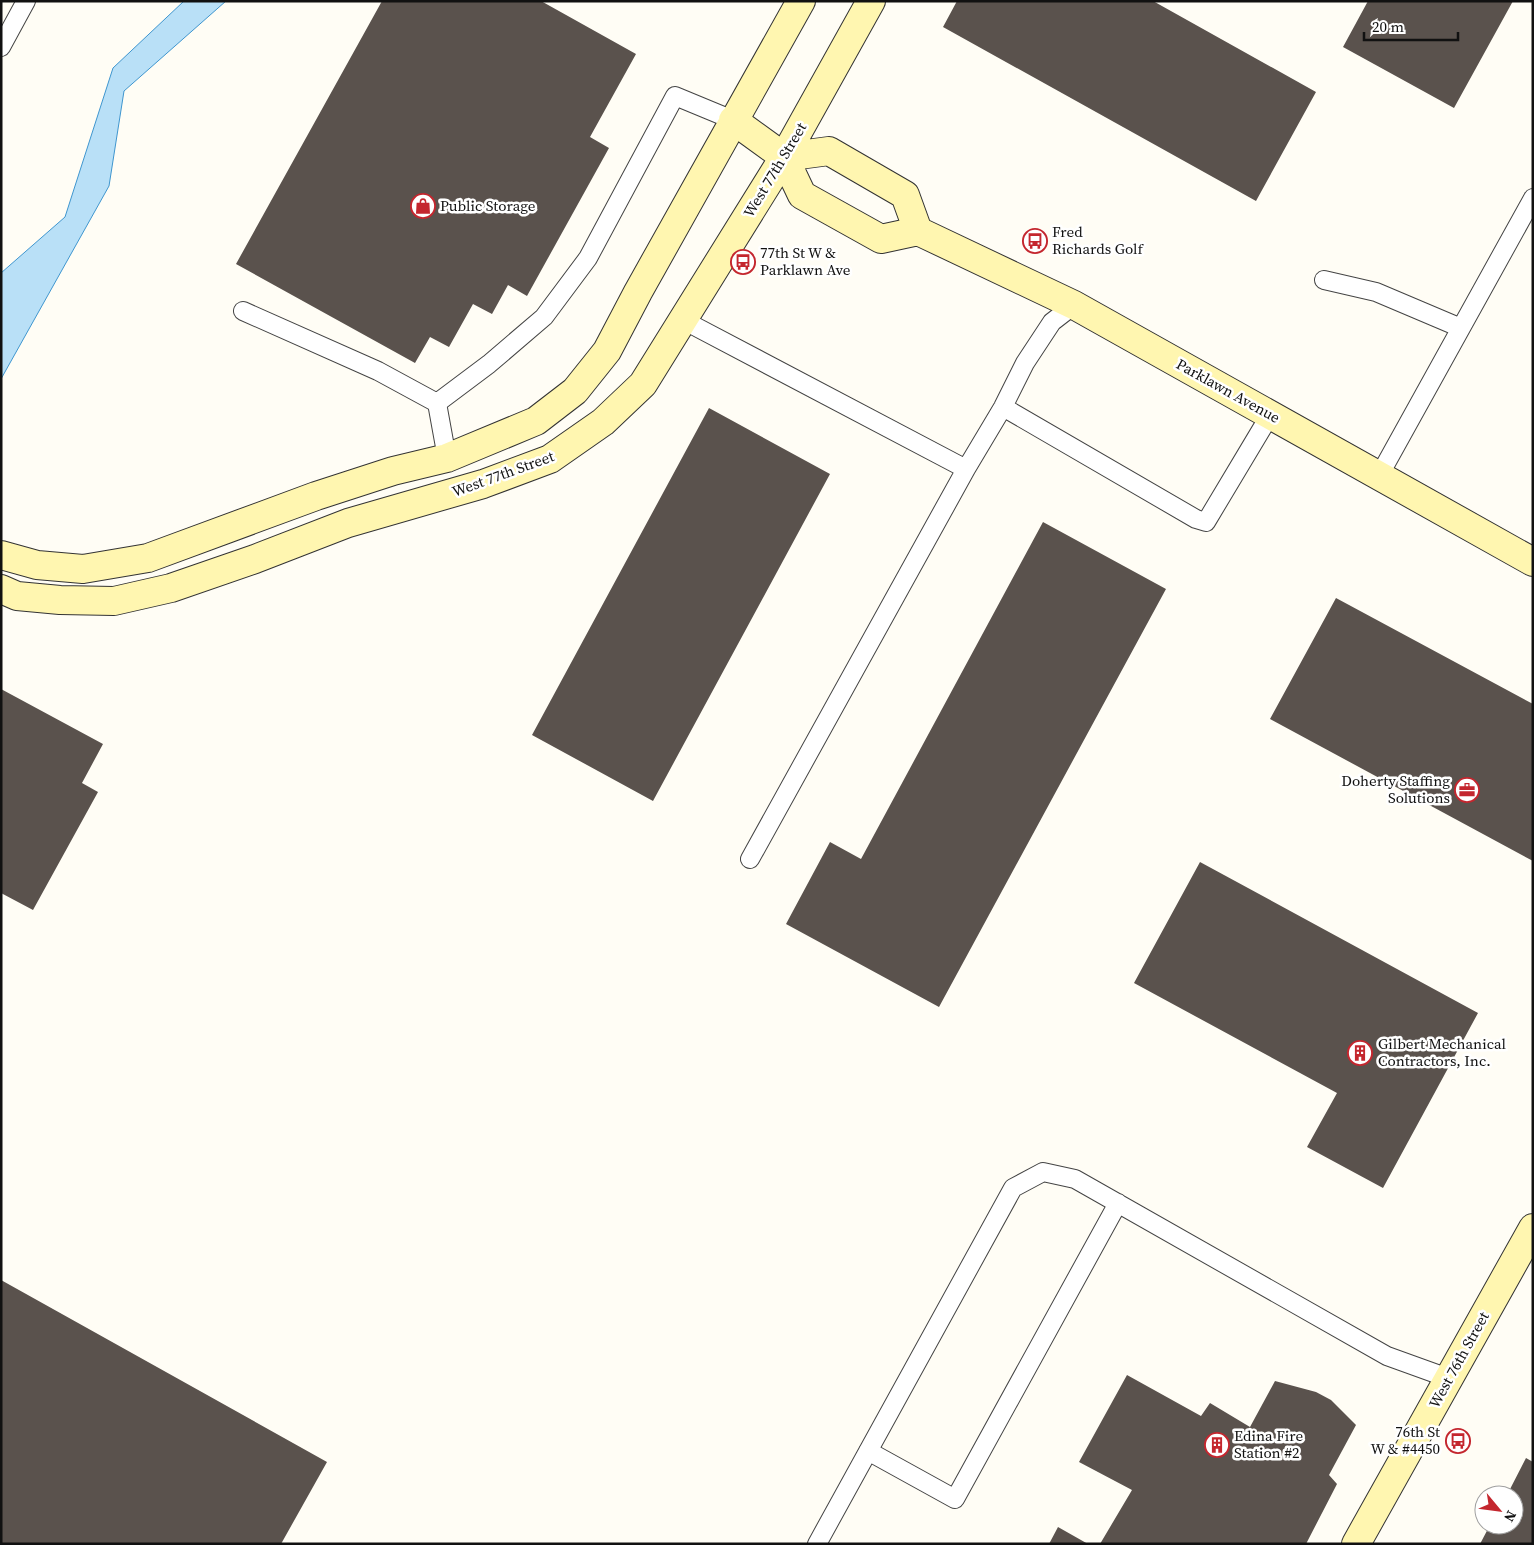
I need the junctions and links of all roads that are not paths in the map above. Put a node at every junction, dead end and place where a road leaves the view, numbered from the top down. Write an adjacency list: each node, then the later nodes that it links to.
1 (26, 1): 4 (lane)
2 (800, 1): 5 (street)
3 (871, 1): 6 (street, West 77th Street)
4 (1, 46)
5 (733, 120): 6 (street); 14 (lane); 17 (street)
6 (784, 157): 8 (street); 8 (street); 12 (street, West 77th Street)
7 (1533, 198): 13 (lane)
8 (918, 231): 10 (street, Parklawn Avenue)
9 (1324, 280): 13 (lane)
10 (1074, 305): 15 (lane); 16 (street, Parklawn Avenue)
11 (243, 311): 14 (lane)
12 (683, 320): 18 (lane); 22 (street, West 77th Street)
13 (1461, 328): 19 (lane)
14 (437, 402): 17 (lane)
15 (1003, 407): 16 (lane); 18 (lane)
16 (1270, 415): 19 (street, Parklawn Avenue)
17 (447, 458): 20 (street)
18 (966, 469): 23 (lane)
19 (1380, 476): 21 (street, Parklawn Avenue)
20 (1, 555)
21 (1533, 562)
22 (1, 590)
23 (750, 859)
24 (1118, 1203): 26 (lane); 27 (lane); 27 (lane)
25 (1533, 1228): 26 (street, West 76th Street)
26 (1448, 1378): 29 (street, West 76th Street)
27 (868, 1451): 28 (lane)
28 (817, 1544)
29 (1356, 1544)

